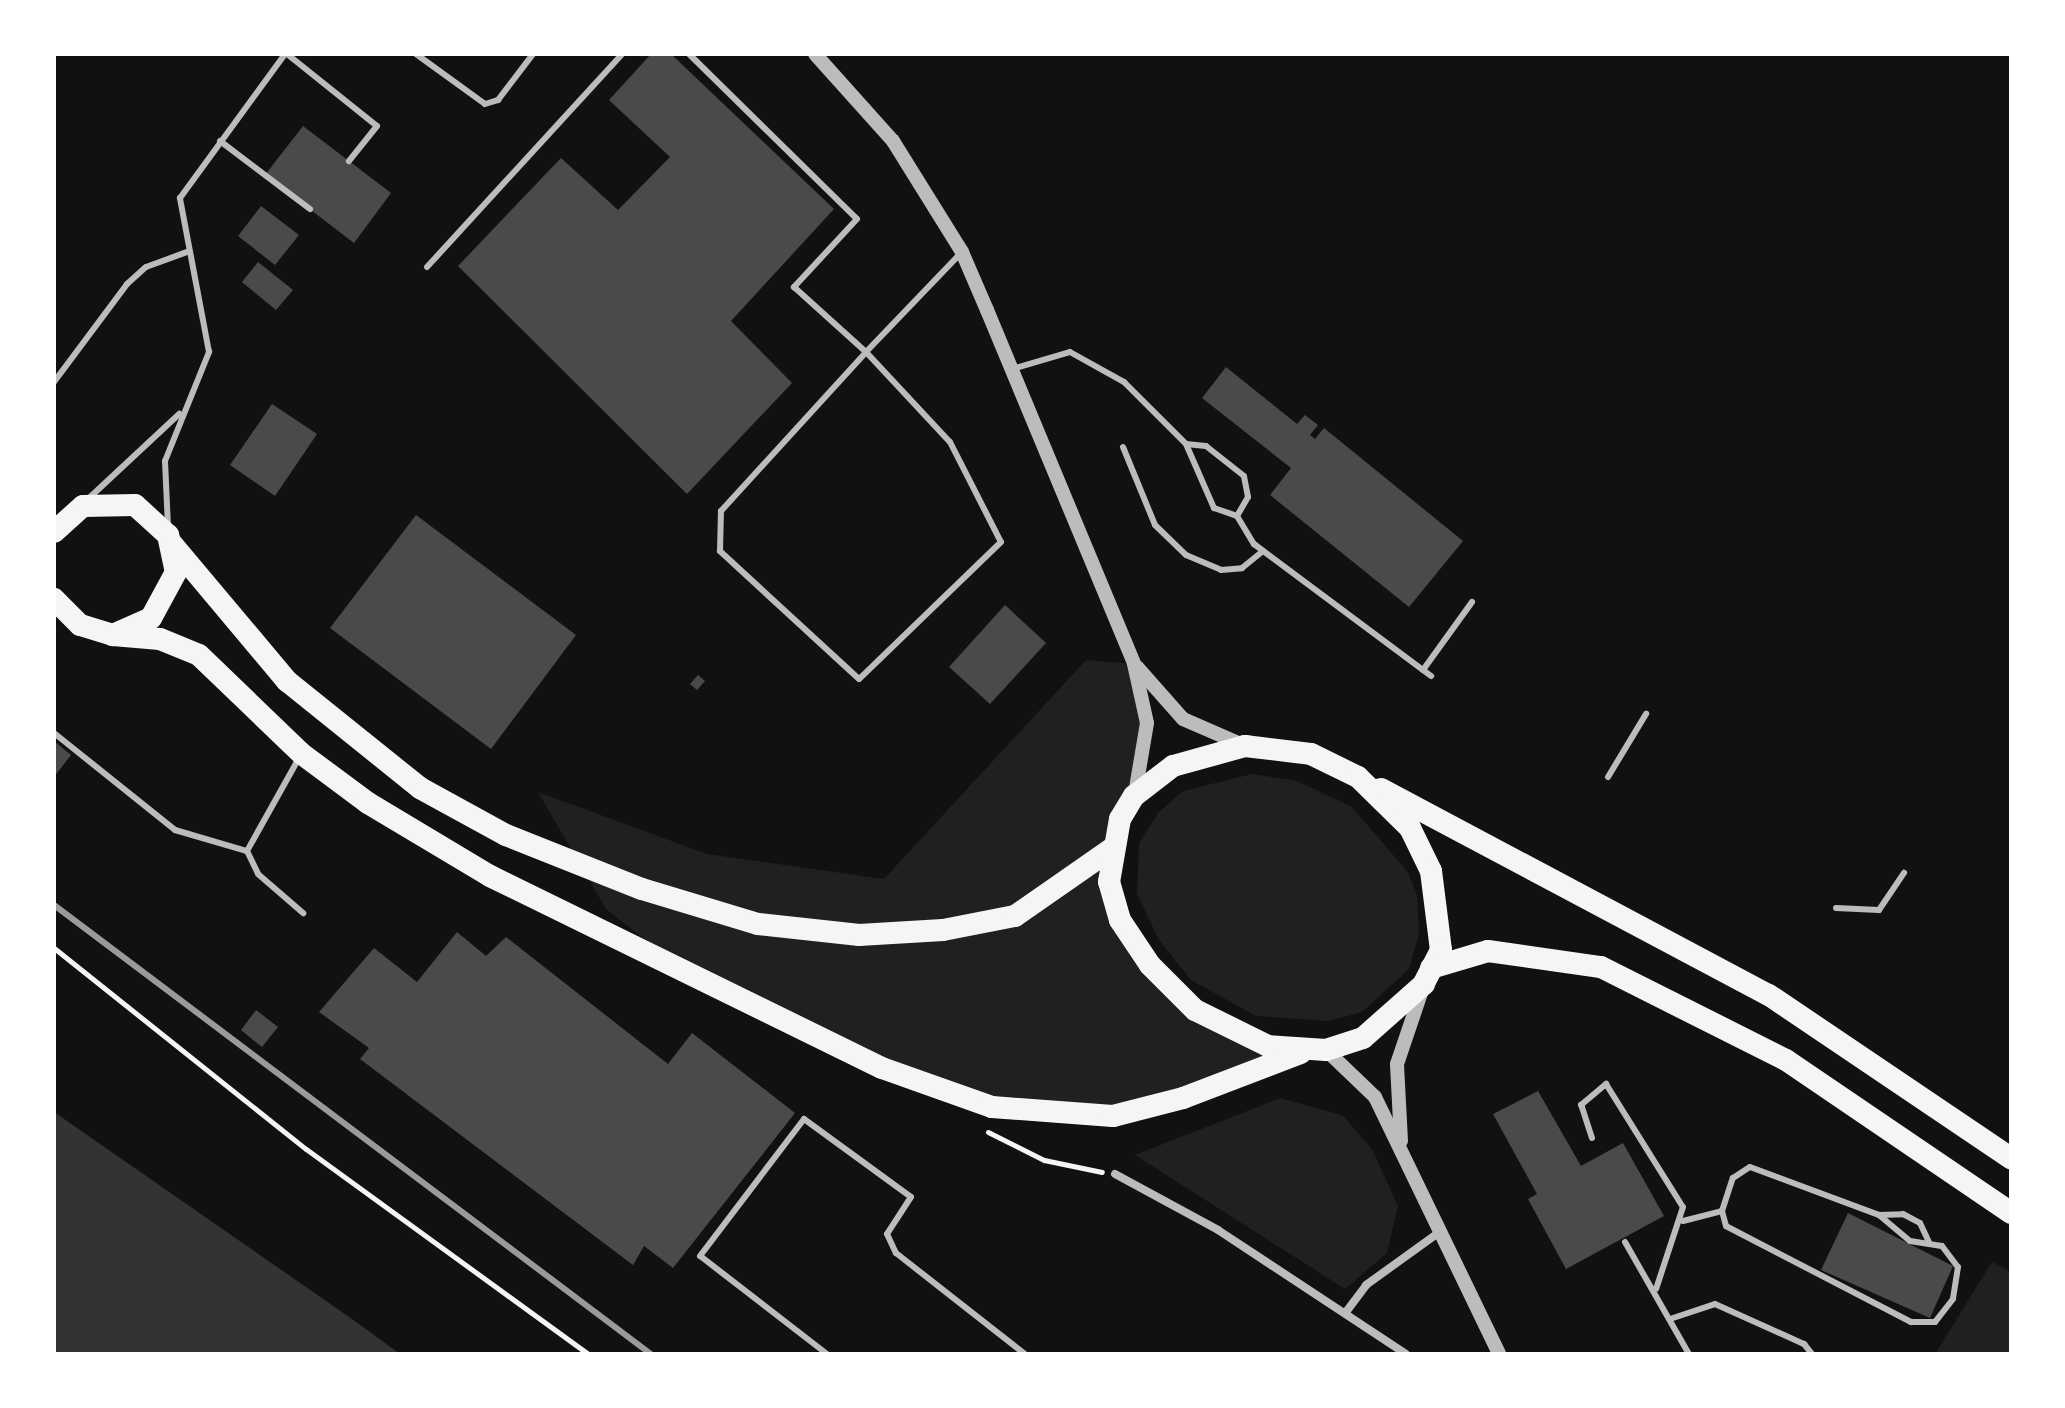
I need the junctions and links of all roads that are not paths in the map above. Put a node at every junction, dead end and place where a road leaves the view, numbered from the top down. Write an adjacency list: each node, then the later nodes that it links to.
1 (286, 54): 7 (lane); 8 (lane)
2 (416, 54): 3 (lane)
3 (533, 54)
4 (622, 54): 12 (lane)
5 (689, 54): 13 (lane)
6 (815, 54): 11 (street)
7 (220, 141): 9 (lane); 10 (lane)
8 (349, 161)
9 (310, 209)
10 (187, 252): 15 (lane); 16 (lane)
11 (962, 252): 13 (lane); 14 (street)
12 (427, 267)
13 (866, 352): 13 (lane)
14 (1012, 369): 17 (lane); 27 (street)
15 (54, 382)
16 (179, 414): 19 (lane); 22 (lane)
17 (1186, 444): 20 (lane); 20 (lane)
18 (1123, 447): 23 (lane)
19 (70, 509): 21 (highway); 22 (highway)
20 (1237, 516): 23 (lane)
21 (54, 532)
22 (170, 540): 26 (highway); 37 (highway)
23 (1263, 551): 28 (lane)
24 (1472, 602): 28 (lane)
25 (57, 606): 26 (highway)
26 (113, 635): 33 (highway)
27 (1134, 664): 32 (street); 36 (street)
28 (1423, 670): 29 (lane)
29 (1431, 676)
30 (1646, 714): 35 (lane)
31 (54, 733): 38 (lane)
32 (1245, 746): 34 (highway); 36 (highway)
33 (302, 754): 38 (lane); 44 (highway)
34 (1358, 777): 42 (highway); 47 (highway)
35 (1608, 777)
36 (1134, 796): 37 (highway)
37 (1113, 848): 44 (highway)
38 (247, 851): 41 (lane)
39 (1904, 873): 40 (lane)
40 (1836, 908)
41 (303, 913)
42 (1428, 976): 43 (highway); 46 (street); 50 (highway)
43 (1326, 1050): 44 (highway); 46 (street)
44 (1301, 1053)
45 (1592, 1138): 52 (lane)
46 (1401, 1146): 53 (street)
47 (2011, 1158)
48 (1115, 1174): 57 (street)
49 (1722, 1211): 51 (lane); 52 (lane); 55 (lane)
50 (2011, 1213)
51 (1879, 1215): 55 (lane); 55 (lane)
52 (1683, 1221): 56 (lane)
53 (1438, 1233): 57 (street); 62 (street)
54 (1625, 1242): 56 (lane)
55 (1929, 1242)
56 (1656, 1289): 58 (lane)
57 (1346, 1312): 61 (street)
58 (1673, 1318): 63 (lane); 64 (lane)
59 (827, 1354): 60 (lane)
60 (1025, 1354)
61 (1406, 1354)
62 (1499, 1354)
63 (1689, 1354)
64 (1812, 1354)

